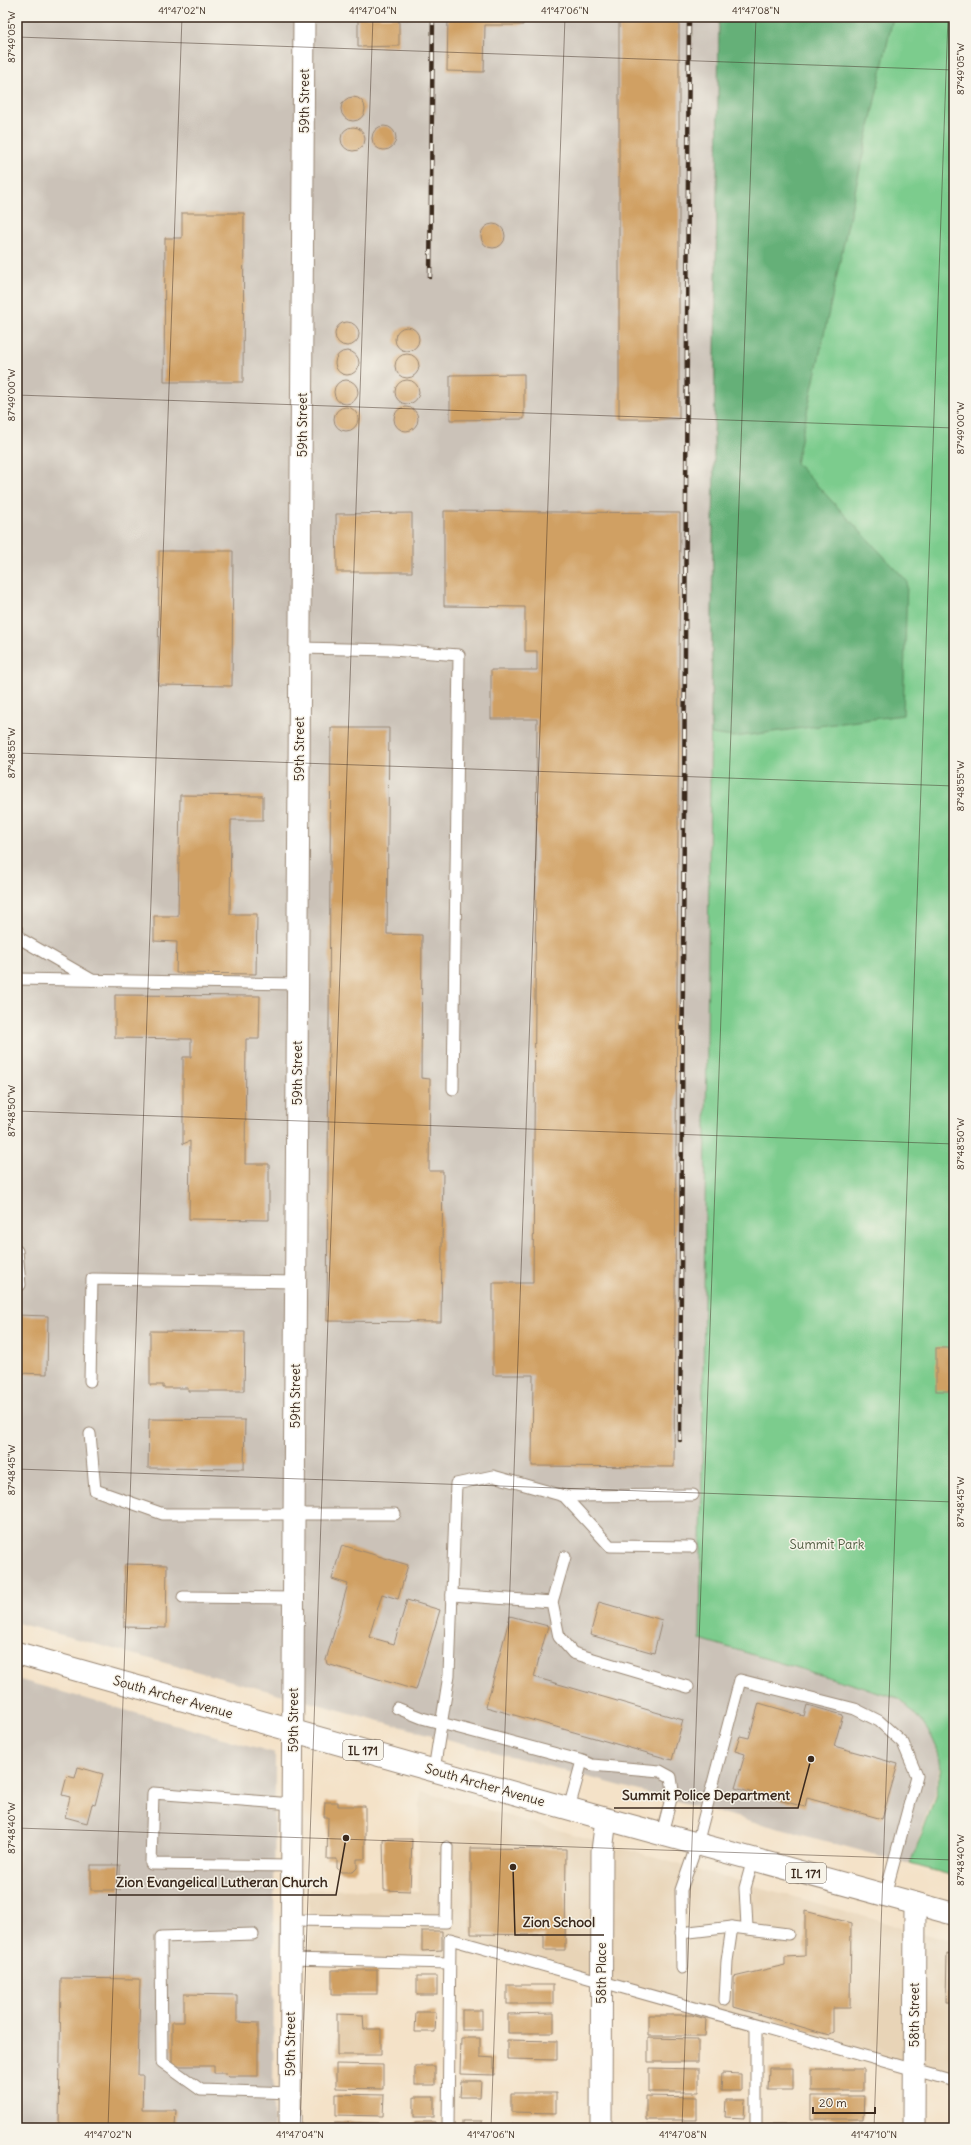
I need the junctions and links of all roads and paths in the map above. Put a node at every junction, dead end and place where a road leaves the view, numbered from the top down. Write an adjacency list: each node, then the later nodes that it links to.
1 (304, 17): 2 (street, 59th Street)
2 (300, 648): 6 (street, 59th Street); 7 (lane)
3 (17, 930): 5 (lane)
4 (17, 979): 5 (lane)
5 (92, 981): 6 (lane)
6 (298, 984): 9 (street, 59th Street)
7 (453, 1089)
8 (17, 1252): 10 (lane)
9 (296, 1282): 11 (lane); 15 (street, 59th Street)
10 (20, 1285)
11 (90, 1381)
12 (90, 1434): 15 (lane)
13 (693, 1495): 14 (lane)
14 (564, 1496): 17 (lane); 19 (lane)
15 (294, 1514): 16 (lane); 21 (street, 59th Street)
16 (395, 1514)
17 (691, 1547)
18 (565, 1557): 22 (lane)
19 (452, 1595): 22 (lane); 26 (lane)
20 (183, 1597): 21 (lane)
21 (294, 1598): 27 (street, 59th Street)
22 (552, 1602): 24 (lane)
23 (17, 1653): 27 (main road, South Archer Avenue / IL 171)
24 (688, 1687)
25 (397, 1708): 26 (lane)
26 (441, 1724): 28 (lane); 29 (lane)
27 (293, 1731): 29 (main road, South Archer Avenue / IL 171); 30 (street, 59th Street)
28 (582, 1761): 31 (lane); 33 (lane)
29 (434, 1770): 31 (main road, South Archer Avenue / IL 171)
30 (292, 1804): 37 (street, 59th Street); 37 (lane)
31 (569, 1808): 32 (main road, South Archer Avenue / IL 171)
32 (606, 1819): 33 (main road, South Archer Avenue / IL 171); 50 (street, 58th Place)
33 (662, 1833): 34 (main road, South Archer Avenue / IL 171)
34 (697, 1844): 36 (main road, South Archer Avenue / IL 171); 38 (lane); 44 (lane)
35 (447, 1847): 41 (lane)
36 (753, 1859): 38 (main road, South Archer Avenue / IL 171); 43 (lane)
37 (292, 1866): 41 (street, 59th Street)
38 (885, 1895): 39 (main road, South Archer Avenue / IL 171)
39 (915, 1903): 40 (main road, South Archer Avenue / IL 171); 53 (street, 58th Street)
40 (954, 1914)
41 (291, 1920): 47 (street, 59th Street)
42 (732, 1927): 43 (lane); 44 (lane); 51 (lane)
43 (748, 1927): 46 (lane)
44 (681, 1933): 49 (lane)
45 (252, 1934): 55 (lane)
46 (788, 1934)
47 (291, 1959): 48 (lane); 55 (street, 59th Street)
48 (449, 1963): 50 (lane); 57 (lane)
49 (682, 1968)
50 (600, 1982): 52 (lane); 58 (street, 58th Place)
51 (725, 2000)
52 (756, 2026): 53 (lane); 59 (lane)
53 (914, 2069): 54 (lane); 60 (street, 58th Street)
54 (954, 2081)
55 (290, 2093): 56 (street, 59th Street)
56 (290, 2128)
57 (448, 2128)
58 (600, 2128)
59 (756, 2128)
60 (914, 2128)

